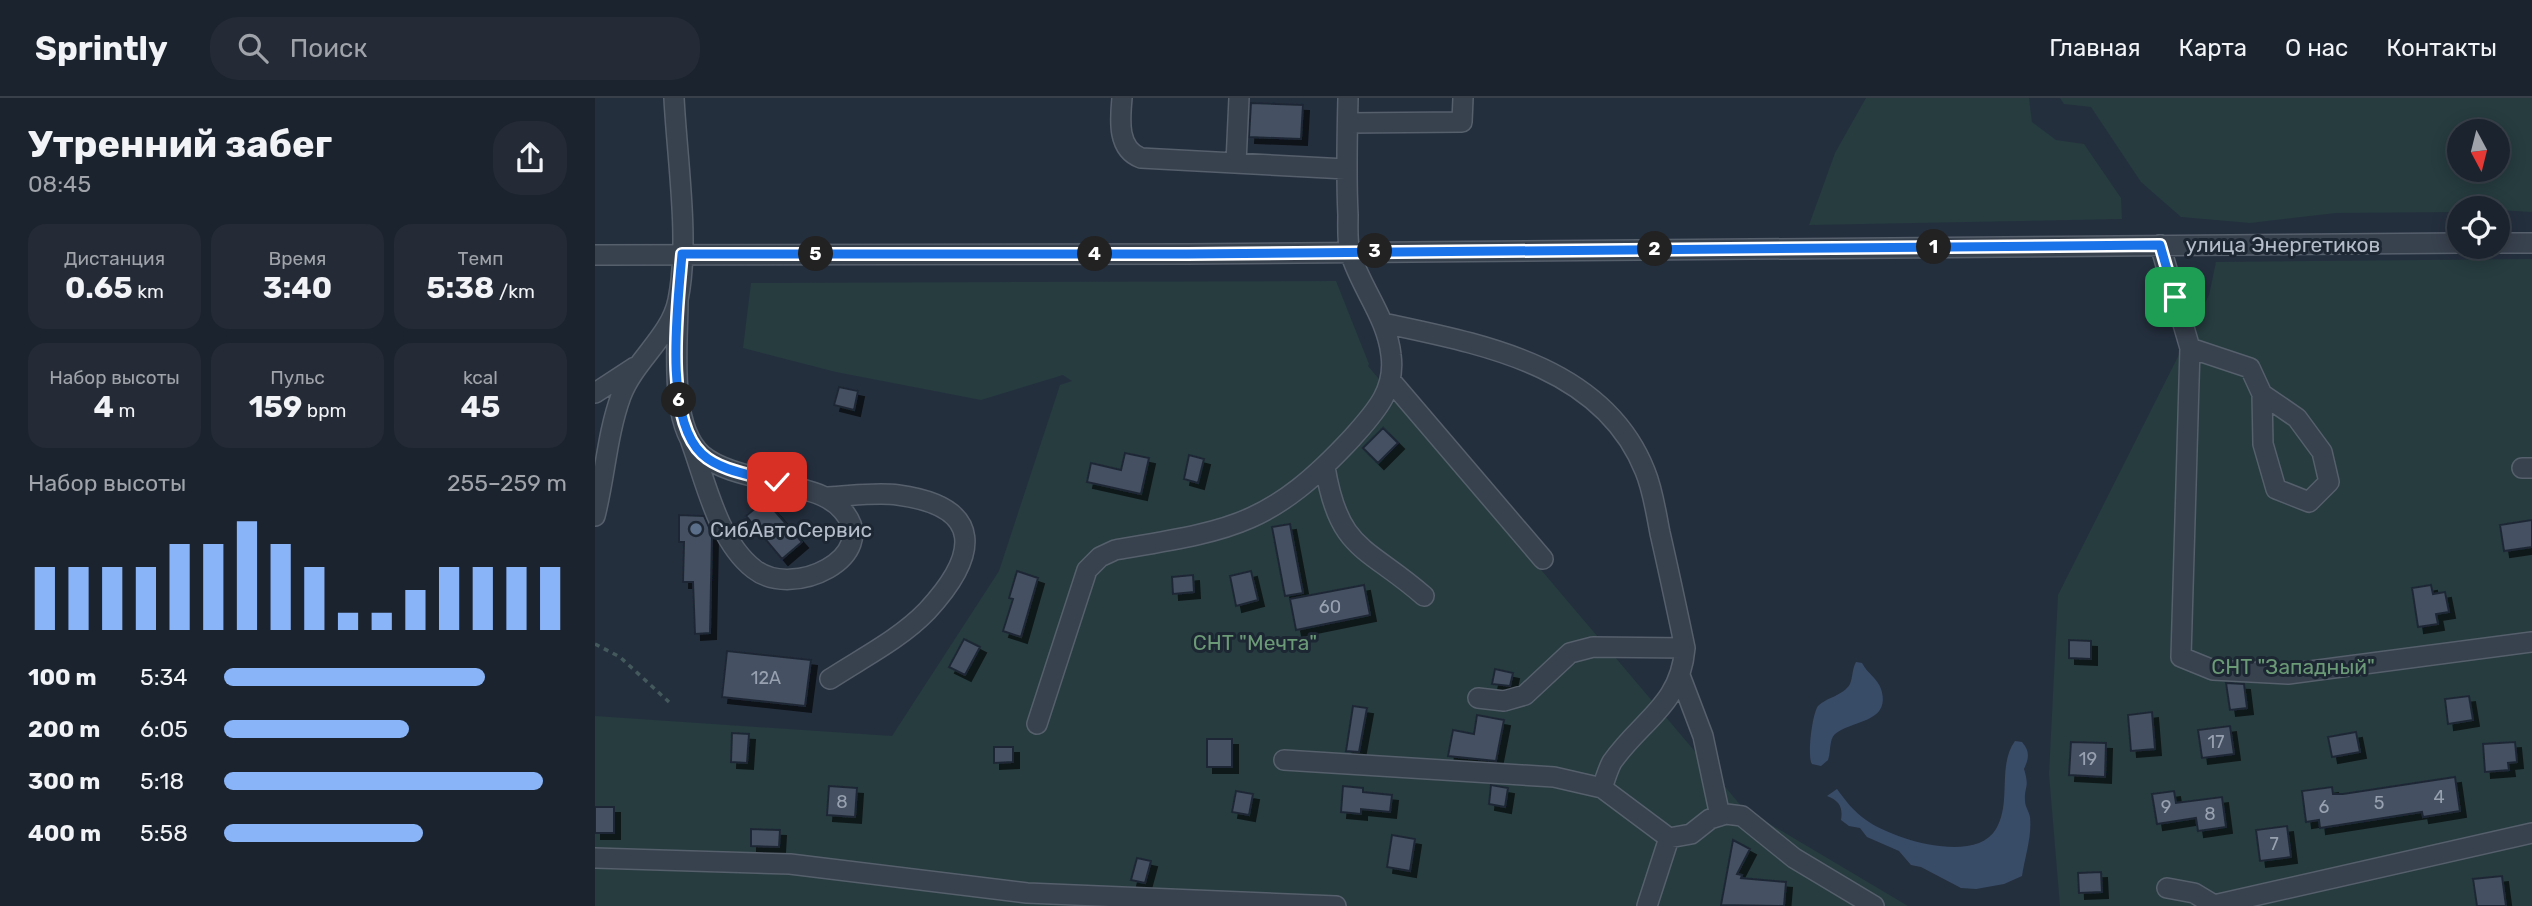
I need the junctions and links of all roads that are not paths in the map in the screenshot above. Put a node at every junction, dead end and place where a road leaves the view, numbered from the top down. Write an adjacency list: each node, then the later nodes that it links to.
1 (674, 98): 14 (street)
2 (1122, 98): 7 (street)
3 (1239, 98): 7 (street)
4 (1349, 98): 6 (street)
5 (1463, 98): 6 (street)
6 (1347, 123): 8 (street)
7 (1236, 163): 8 (street)
8 (1346, 169): 13 (street)
9 (2447, 243): 12 (street, улица Энергетиков)
10 (2510, 243): 11 (street)
11 (2532, 243)
12 (2160, 245): 13 (street, улица Энергетиков); 18 (street)
13 (1350, 251): 14 (street, улица Энергетиков); 17 (street)
14 (682, 254): 15 (street, улица Энергетиков); 16 (street)
15 (595, 255)
16 (678, 302): 19 (street); 23 (street)
17 (1383, 323): 20 (street); 30 (street)
18 (2190, 348): 22 (street); 29 (street)
19 (635, 367): 21 (street); 26 (street)
20 (1391, 381): 24 (street); 27 (street)
21 (595, 393)
22 (2262, 394): 22 (street)
23 (691, 442): 25 (street); 25 (street)
24 (1325, 467): 28 (street); 34 (street)
25 (828, 497): 32 (street)
26 (595, 516)
27 (1543, 558)
28 (1424, 596)
29 (2532, 642)
30 (1685, 648): 31 (street); 33 (street)
31 (1681, 678): 36 (street); 37 (street)
32 (830, 679)
33 (1478, 698)
34 (1037, 724)
35 (1284, 760): 36 (street)
36 (1602, 788): 39 (street)
37 (1720, 816): 39 (street); 44 (street)
38 (2532, 833): 41 (street)
39 (1669, 838): 43 (street)
40 (595, 858): 42 (street)
41 (2167, 888)
42 (1336, 906)
43 (1647, 906)
44 (1874, 906)

